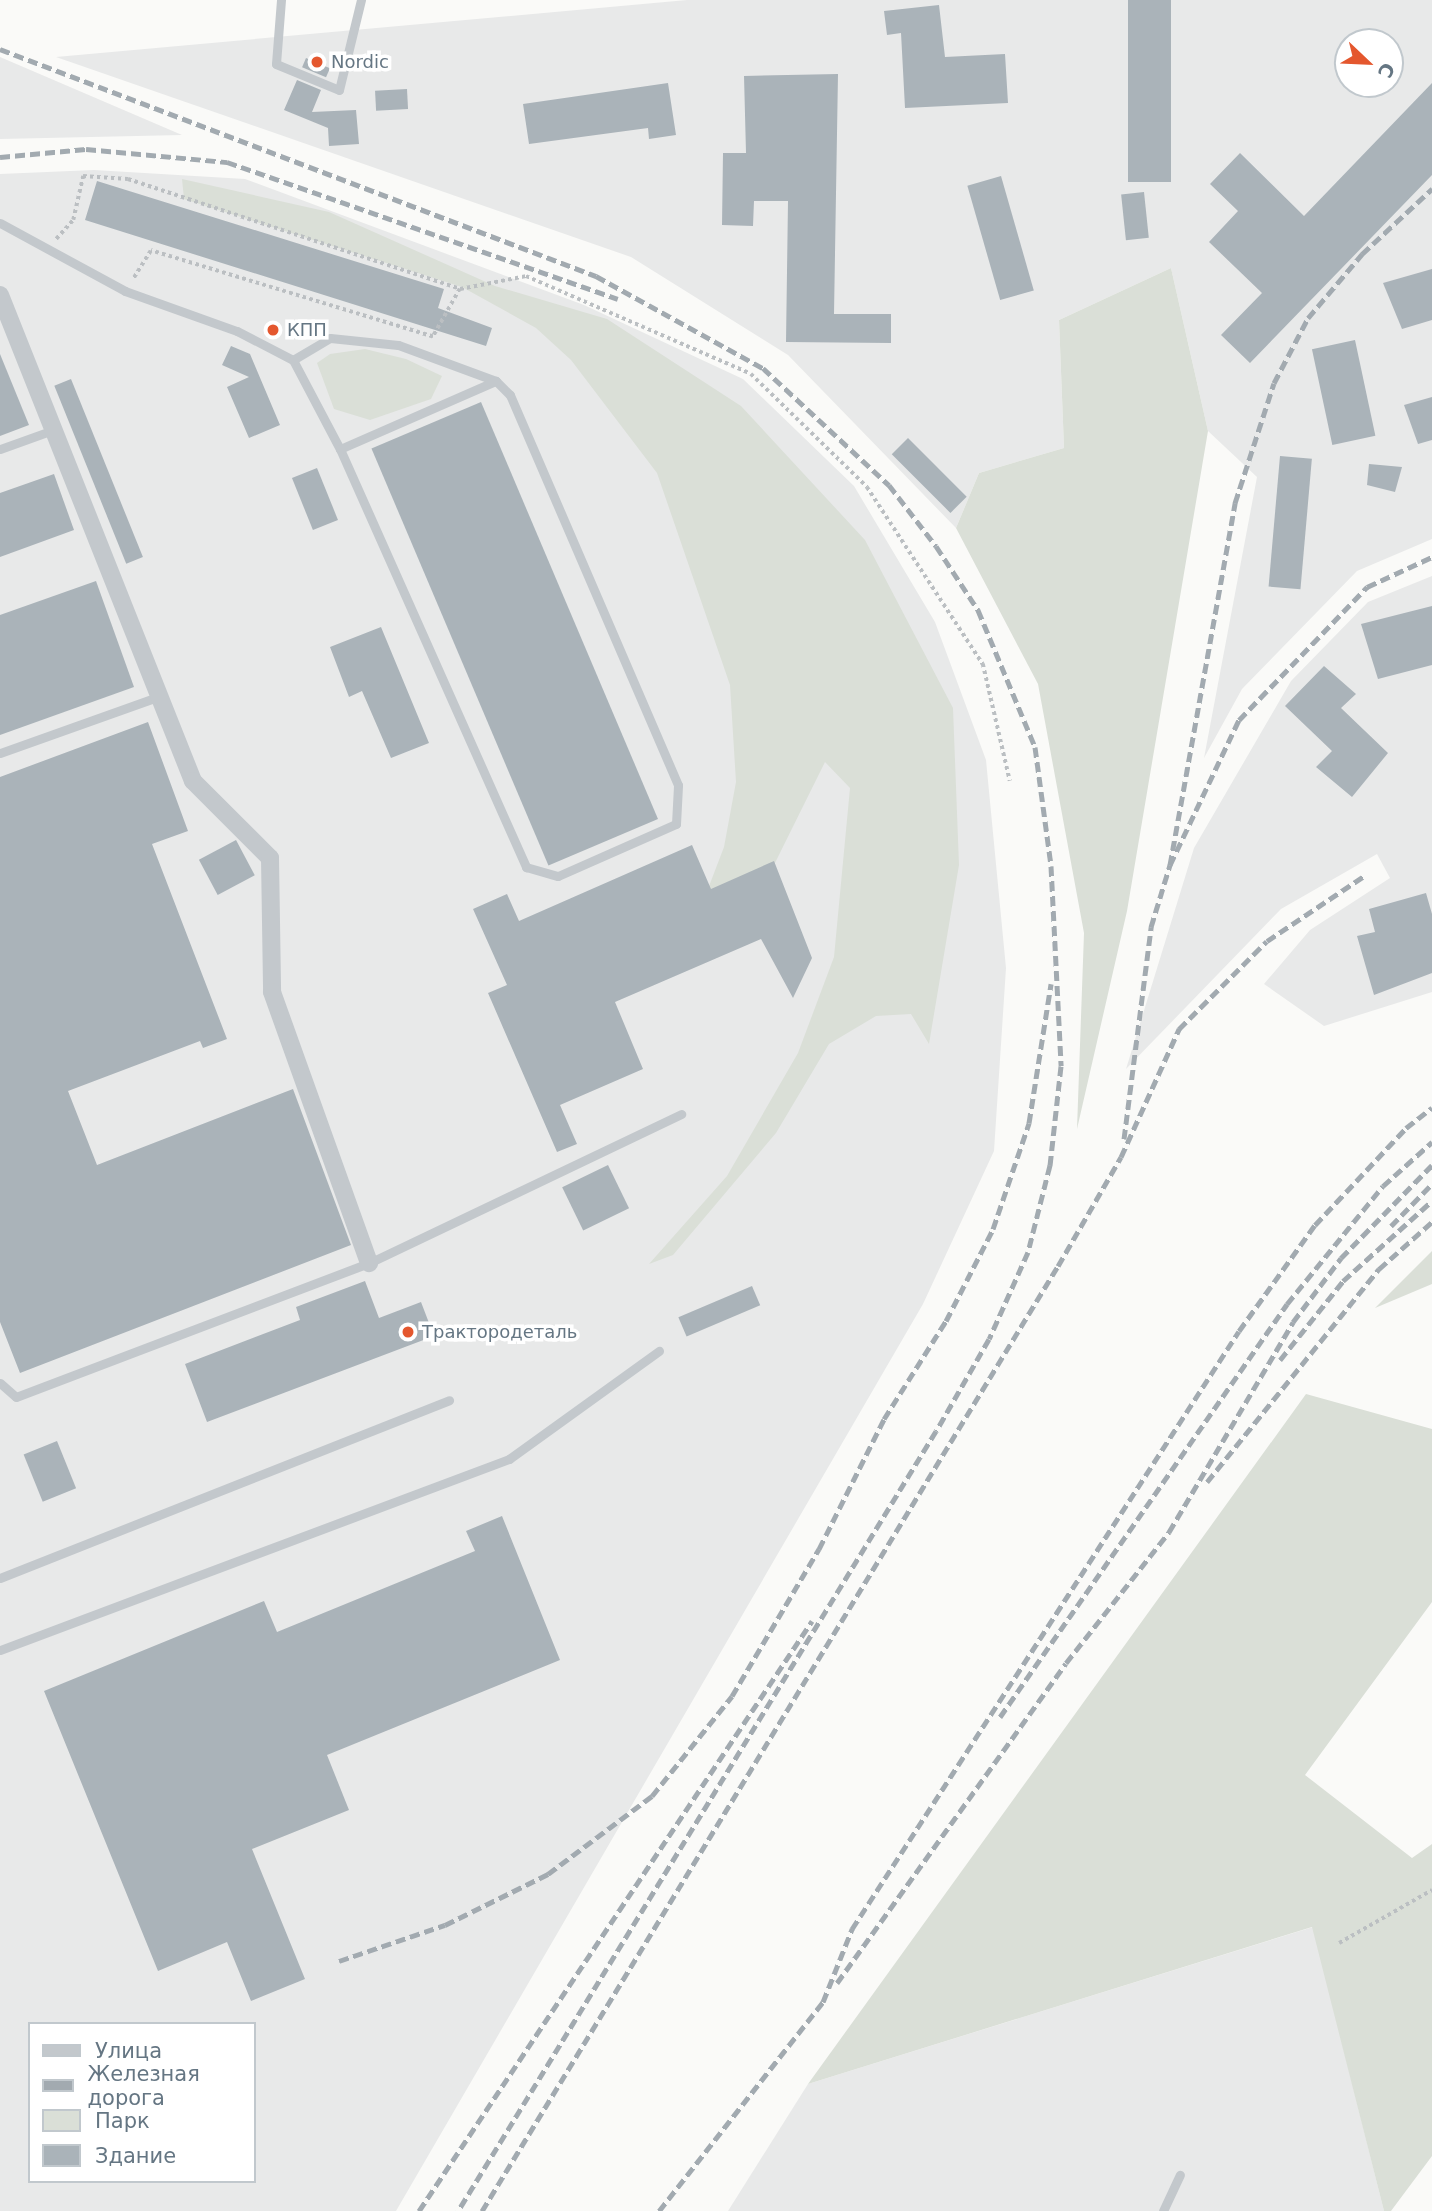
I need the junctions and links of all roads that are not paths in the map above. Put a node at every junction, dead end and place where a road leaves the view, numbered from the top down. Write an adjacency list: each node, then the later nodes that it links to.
1 (281, 0): 2 (lane)
2 (361, 0)
3 (0, 223): 5 (lane)
4 (0, 295): 7 (street)
5 (293, 360): 6 (lane); 9 (lane)
6 (496, 380): 9 (lane); 9 (lane)
7 (53, 430): 8 (lane); 10 (street)
8 (0, 449)
9 (340, 449)
10 (157, 697): 11 (lane); 13 (street)
11 (0, 753)
12 (681, 1114): 13 (lane)
13 (369, 1263): 15 (lane)
14 (659, 1351): 18 (lane)
15 (0, 1383)
16 (449, 1401): 17 (lane)
17 (0, 1578)
18 (0, 1650)
19 (1180, 2175): 20 (lane)
20 (1163, 2211)

